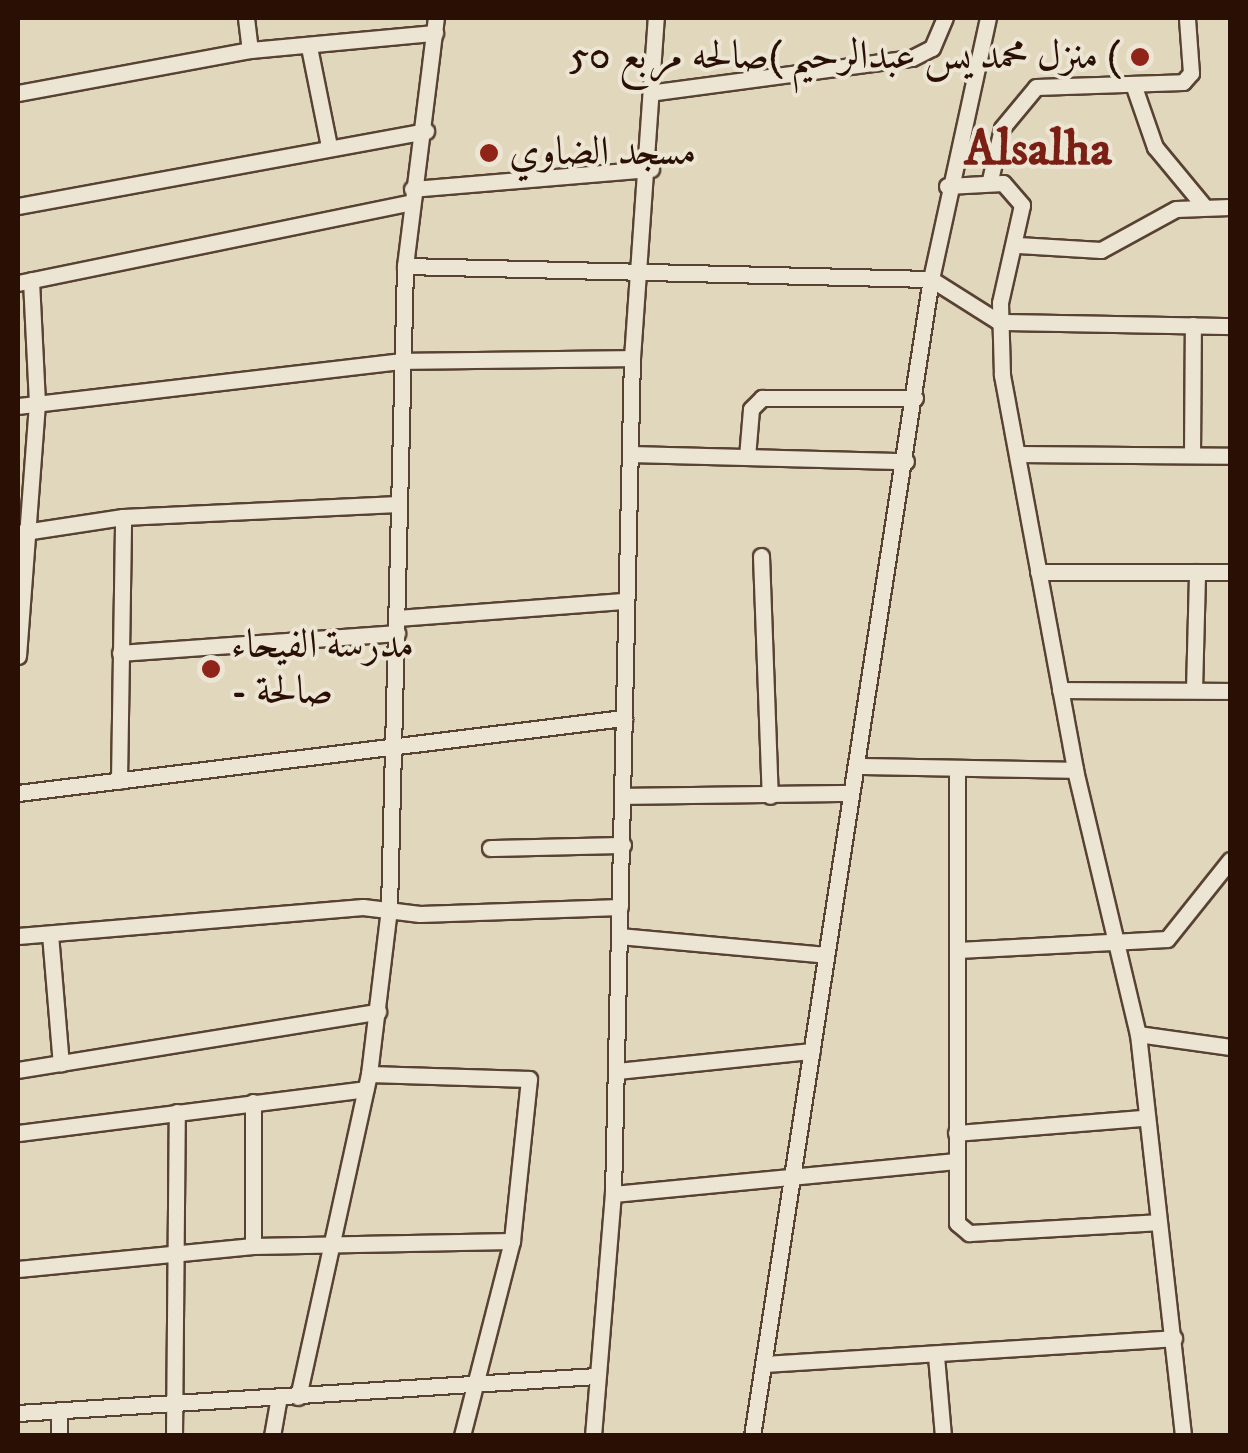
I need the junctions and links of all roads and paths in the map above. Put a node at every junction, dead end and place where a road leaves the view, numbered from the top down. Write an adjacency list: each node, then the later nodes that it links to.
1 (246, 18): 8 (street)
2 (656, 18): 11 (street)
3 (945, 18): 11 (street)
4 (988, 18): 16 (street)
5 (1187, 18): 9 (street)
6 (435, 25): 7 (street); 12 (street)
7 (309, 47): 8 (street); 13 (street)
8 (250, 50): 10 (street)
9 (1133, 84): 15 (street); 18 (street)
10 (18, 92)
11 (656, 92): 14 (street)
12 (426, 132): 13 (street); 17 (street)
13 (329, 146): 19 (street)
14 (651, 170): 17 (street); 23 (street)
15 (990, 180): 16 (street); 21 (street)
16 (947, 186): 24 (street)
17 (410, 196): 22 (street); 25 (street)
18 (1203, 205): 20 (street); 21 (street)
19 (18, 206)
20 (1230, 206)
21 (1018, 245): 26 (street)
22 (405, 266): 23 (street); 30 (street)
23 (638, 266): 24 (street); 29 (street)
24 (932, 279): 26 (street); 31 (street)
25 (24, 281): 32 (street)
26 (999, 322): 28 (street); 35 (street)
27 (1227, 322): 28 (street)
28 (1193, 326): 36 (street)
29 (632, 358): 30 (street); 34 (street)
30 (401, 361): 32 (street); 40 (street)
31 (915, 398): 38 (street); 39 (street)
32 (37, 404): 33 (street); 42 (street)
33 (18, 406)
34 (630, 454): 38 (street); 47 (street)
35 (1017, 454): 36 (street); 44 (street)
36 (1192, 456): 37 (street)
37 (1230, 456)
38 (747, 457): 39 (street)
39 (906, 461): 56 (street)
40 (398, 504): 41 (street); 48 (street)
41 (124, 517): 42 (street); 49 (street)
42 (22, 532): 50 (street)
43 (761, 556): 63 (street)
44 (1038, 572): 45 (street); 51 (street)
45 (1197, 572): 46 (street); 52 (street)
46 (1230, 572)
47 (625, 601): 48 (street); 54 (street)
48 (398, 626): 49 (street); 55 (street)
49 (120, 653): 59 (street)
50 (18, 656)
51 (1060, 690): 52 (street); 58 (street)
52 (1194, 690): 53 (street)
53 (1230, 691)
54 (624, 718): 55 (street); 62 (street)
55 (396, 748): 59 (street); 68 (street)
56 (856, 766): 57 (street); 61 (street)
57 (957, 770): 58 (street); 73 (street)
58 (1075, 770): 72 (street)
59 (119, 781): 60 (street)
60 (18, 793)
61 (851, 793): 63 (street); 74 (street)
62 (624, 796): 63 (street); 64 (street)
63 (770, 796)
64 (623, 846): 65 (street); 67 (street)
65 (490, 848)
66 (1230, 860): 72 (street)
67 (620, 907): 68 (street); 71 (street)
68 (389, 908): 69 (street); 75 (street)
69 (50, 934): 70 (street); 79 (street)
70 (18, 936)
71 (619, 936): 74 (street); 81 (street)
72 (1112, 940): 73 (street); 76 (street)
73 (958, 950): 87 (street)
74 (826, 955): 78 (street)
75 (378, 1012): 79 (street); 82 (street)
76 (1138, 1034): 77 (street); 85 (street)
77 (1230, 1046)
78 (812, 1051): 81 (street); 89 (street)
79 (60, 1064): 80 (street)
80 (18, 1070)
81 (617, 1072): 90 (street)
82 (367, 1081): 83 (street); 92 (street); 93 (street)
83 (253, 1102): 84 (street); 94 (street)
84 (177, 1112): 86 (street); 95 (street)
85 (1143, 1118): 87 (street); 91 (street)
86 (18, 1133)
87 (956, 1133): 88 (street)
88 (956, 1161): 89 (street); 91 (street)
89 (794, 1177): 90 (street); 99 (street)
90 (612, 1194): 100 (street)
91 (1158, 1222): 97 (street)
92 (512, 1241): 93 (street); 101 (street)
93 (328, 1243): 94 (street); 102 (street)
94 (253, 1246): 95 (street)
95 (180, 1253): 96 (street); 104 (street)
96 (18, 1269)
97 (1174, 1338): 98 (street); 114 (street)
98 (936, 1356): 99 (street); 113 (street)
99 (764, 1364): 112 (street)
100 (597, 1376): 101 (street); 111 (street)
101 (474, 1386): 102 (street); 110 (street)
102 (298, 1397): 103 (street)
103 (279, 1398): 104 (street); 109 (street)
104 (174, 1399): 105 (street); 108 (street)
105 (59, 1410): 106 (street); 107 (street)
106 (18, 1414)
107 (59, 1436)
108 (174, 1436)
109 (272, 1436)
110 (462, 1436)
111 (594, 1436)
112 (752, 1436)
113 (944, 1436)
114 (1182, 1436)

